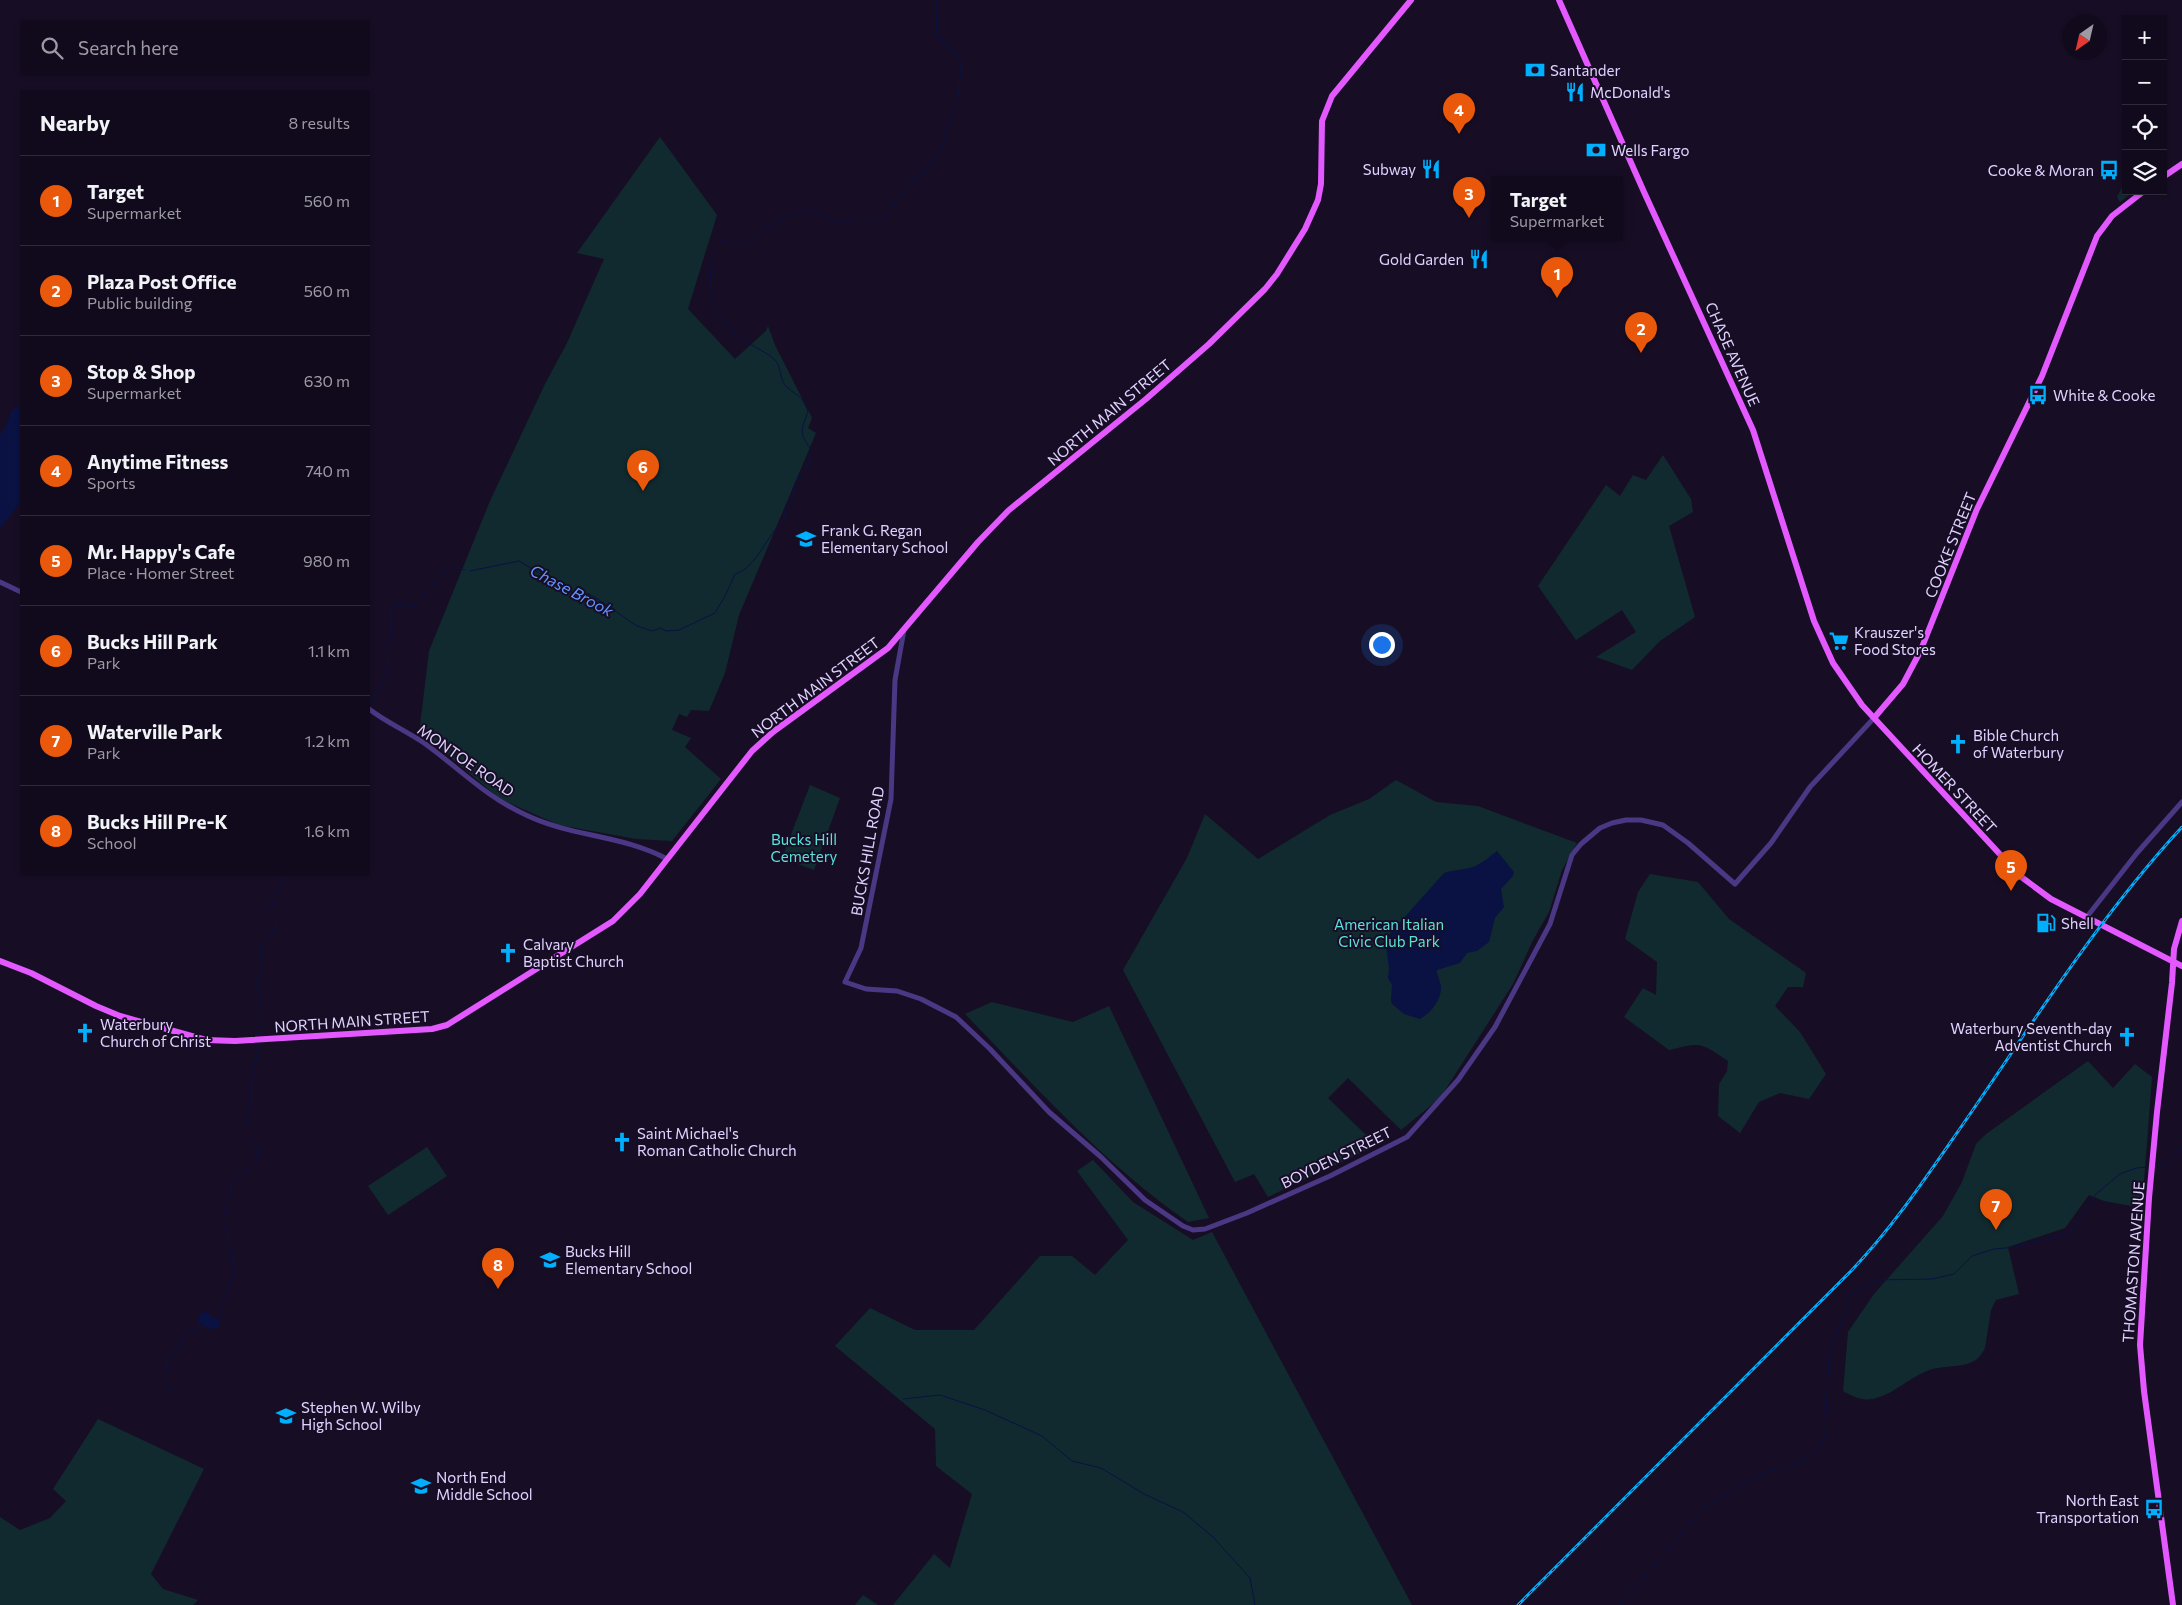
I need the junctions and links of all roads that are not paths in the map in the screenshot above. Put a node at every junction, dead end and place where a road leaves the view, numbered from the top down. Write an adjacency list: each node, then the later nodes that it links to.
1 (1411, 0): 8 (main road, NORTH MAIN STREET)
2 (1559, 0): 10 (main road, CHASE AVENUE)
3 (2182, 164): 4 (main road)
4 (2167, 174)
5 (2139, 195): 10 (main road, COOKE STREET)
6 (0, 582): 7 (street)
7 (20, 592)
8 (904, 630): 12 (main road, NORTH MAIN STREET); 19 (street, BUCKS HILL ROAD)
9 (370, 710): 12 (street, MONTOE ROAD)
10 (1874, 718): 13 (street, COOKE STREET); 14 (main road, HOMER STREET)
11 (2182, 802): 14 (street)
12 (667, 859): 16 (main road, NORTH MAIN STREET)
13 (1735, 884): 19 (street, BOYDEN STREET)
14 (2086, 918): 17 (main road, HOMER STREET)
15 (2182, 921): 17 (main road, THOMASTON AVENUE)
16 (0, 961)
17 (2173, 963): 18 (main road, HOMER STREET); 20 (main road, THOMASTON AVENUE)
18 (2182, 966)
19 (845, 982)
20 (2173, 1605)

